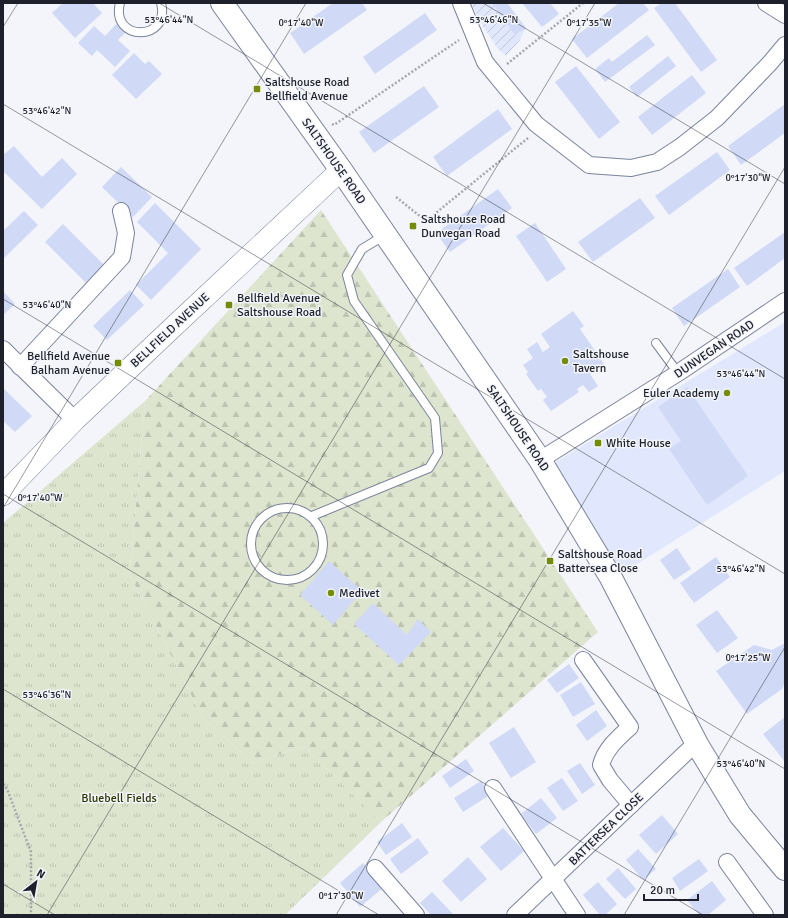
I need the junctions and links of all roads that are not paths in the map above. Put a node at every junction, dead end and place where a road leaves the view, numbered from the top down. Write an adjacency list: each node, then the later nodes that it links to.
1 (120, 3): 2 (lane)
2 (162, 3)
3 (222, 3): 8 (main road, SALTSHOUSE ROAD)
4 (461, 3): 7 (street)
5 (766, 3): 6 (street)
6 (785, 15)
7 (785, 45)
8 (341, 170): 10 (main road, SALTSHOUSE ROAD); 16 (street, BELLFIELD AVENUE)
9 (122, 211): 14 (street)
10 (386, 235): 17 (main road, SALTSHOUSE ROAD); 19 (lane)
11 (785, 301): 15 (street, DUNVEGAN ROAD)
12 (656, 343): 15 (lane)
13 (3, 349): 14 (street)
14 (20, 367): 16 (street)
15 (678, 373): 17 (street, DUNVEGAN ROAD)
16 (75, 420): 18 (street, BELLFIELD AVENUE)
17 (540, 460): 21 (main road, SALTSHOUSE ROAD)
18 (3, 495)
19 (312, 516): 19 (lane)
20 (583, 660): 23 (street)
21 (696, 743): 23 (street, BATTERSEA CLOSE); 26 (main road, SALTSHOUSE ROAD)
22 (493, 788): 27 (street)
23 (631, 805): 27 (street, BATTERSEA CLOSE)
24 (726, 862): 31 (street)
25 (375, 868): 28 (street)
26 (785, 869)
27 (552, 879): 29 (street, BATTERSEA CLOSE); 30 (street)
28 (416, 915)
29 (515, 915)
30 (577, 915)
31 (765, 915)

